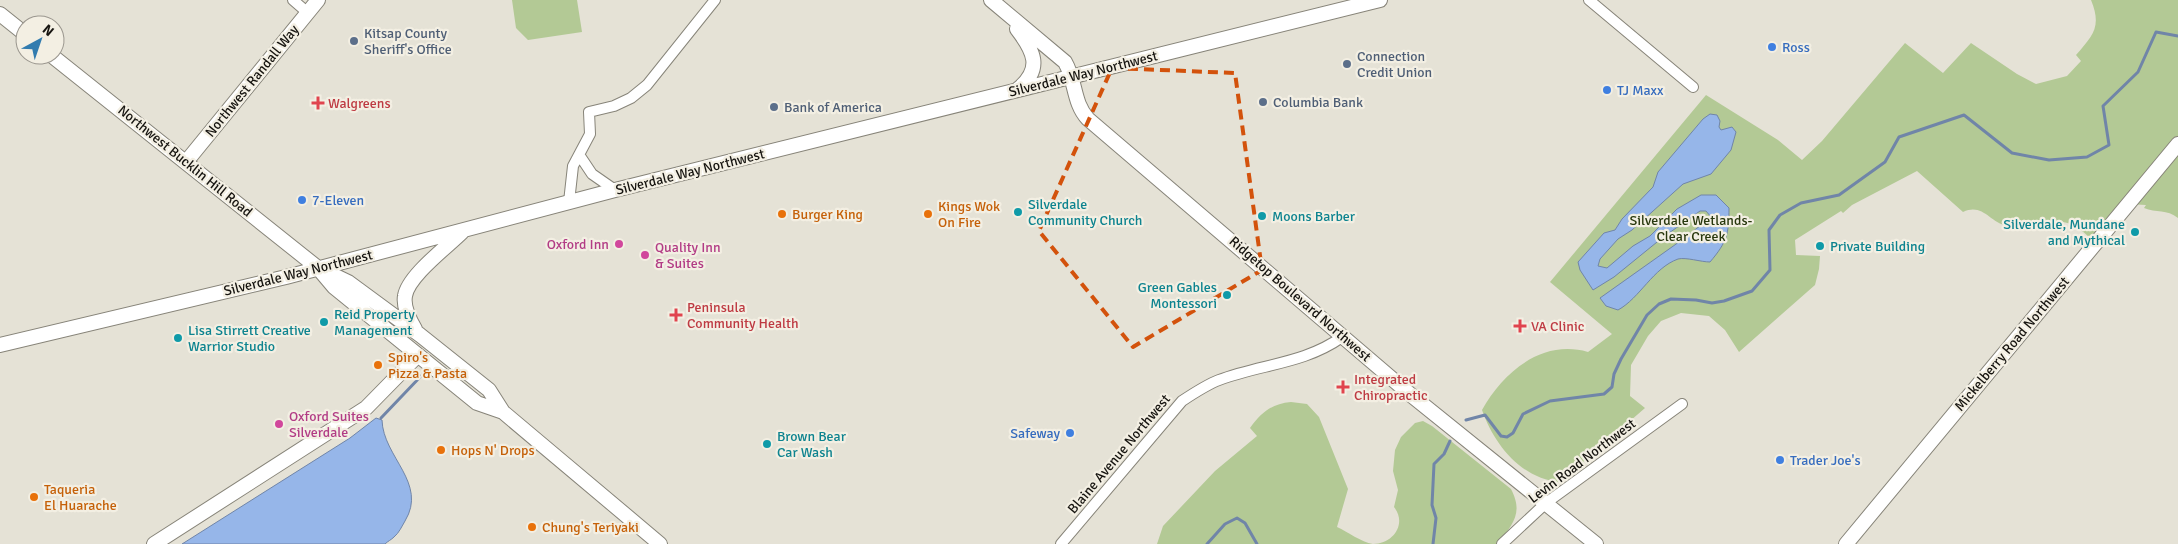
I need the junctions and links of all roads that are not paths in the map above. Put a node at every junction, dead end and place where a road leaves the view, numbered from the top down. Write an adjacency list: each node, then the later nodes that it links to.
1 (293, 0): 7 (street)
2 (318, 0): 7 (main road, Northwest Randall Way)
3 (714, 0): 15 (street)
4 (1380, 0): 11 (main road, Silverdale Way Northwest)
5 (1589, 0): 12 (street)
6 (994, 3): 11 (main road); 13 (main road)
7 (308, 13): 16 (main road, Northwest Randall Way)
8 (0, 14): 9 (main road)
9 (15, 26)
10 (64, 65): 16 (main road, Northwest Bucklin Hill Road)
11 (1072, 76): 13 (main road, Silverdale Way Northwest); 22 (main road, Ridgetop Boulevard Northwest)
12 (1693, 87)
13 (1016, 91): 17 (main road, Silverdale Way Northwest)
14 (2178, 144): 34 (main road, Mickelberry Road Northwest)
15 (580, 156): 17 (street); 18 (street)
16 (186, 162): 20 (main road, Northwest Bucklin Hill Road)
17 (615, 190): 18 (main road, Silverdale Way Northwest)
18 (569, 202): 19 (main road, Silverdale Way Northwest)
19 (462, 232): 20 (main road, Silverdale Way Northwest); 21 (main road)
20 (318, 268): 21 (main road, Northwest Bucklin Hill Road); 23 (main road, Silverdale Way Northwest); 24 (main road, Northwest Bucklin Hill Road)
21 (420, 335): 25 (main road, Northwest Bucklin Hill Road)
22 (1342, 337): 28 (main road, Ridgetop Boulevard Northwest); 31 (street, Blaine Avenue Northwest)
23 (0, 345)
24 (418, 355): 25 (main road); 27 (main road, Northwest Bucklin Hill Road); 29 (main road)
25 (450, 358): 27 (main road, Northwest Bucklin Hill Road)
26 (1682, 404): 28 (street, Levin Road Northwest)
27 (503, 412): 30 (main road, Northwest Bucklin Hill Road)
28 (1546, 503): 32 (street, Levin Road Northwest); 33 (main road, Ridgetop Boulevard Northwest)
29 (154, 544)
30 (660, 544)
31 (1061, 544)
32 (1502, 544)
33 (1596, 544)
34 (1846, 544)

